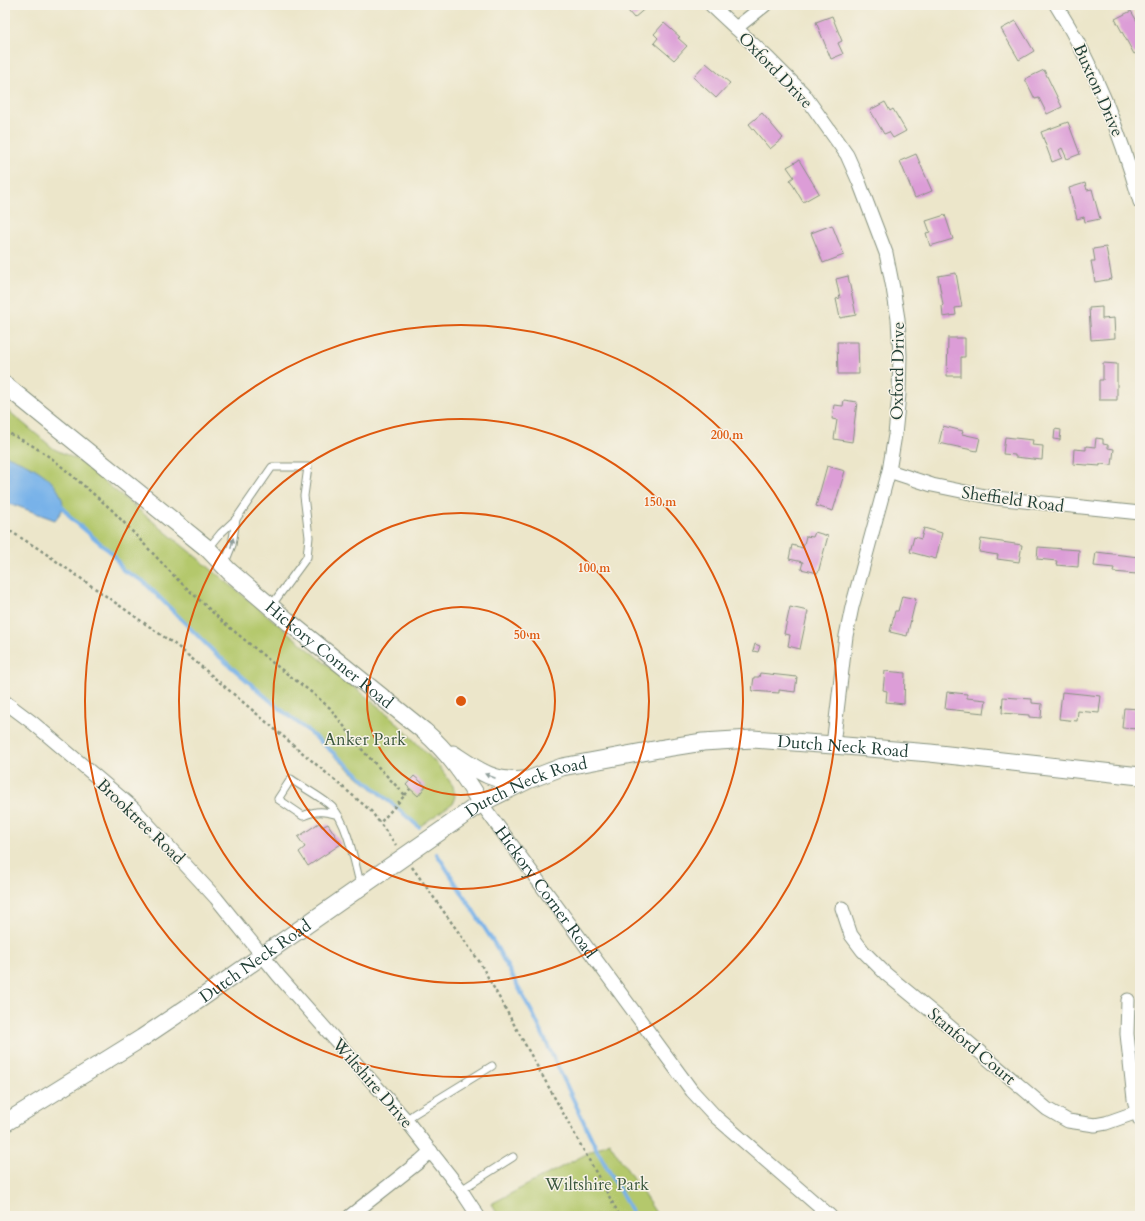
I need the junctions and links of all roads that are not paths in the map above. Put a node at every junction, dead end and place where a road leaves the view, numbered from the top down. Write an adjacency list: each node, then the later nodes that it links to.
1 (711, 5): 4 (street, Oxford Drive)
2 (765, 5): 4 (street)
3 (1056, 5): 5 (street, Buxton Drive)
4 (736, 28): 7 (street, Oxford Drive)
5 (1140, 202)
6 (5, 385): 10 (street, Hickory Corner Road)
7 (889, 472): 8 (street, Sheffield Road); 15 (street, Oxford Drive)
8 (1140, 513)
9 (236, 519): 10 (lane); 11 (lane, one-way to 9); 12 (lane)
10 (208, 550): 11 (street, Hickory Corner Road)
11 (224, 566): 12 (street, Hickory Corner Road)
12 (271, 606): 14 (street, Hickory Corner Road)
13 (5, 702): 22 (street, Brooktree Road)
14 (439, 744): 17 (street, one-way to 14); 18 (street, Hickory Corner Road)
15 (833, 745): 16 (street, Dutch Neck Road); 17 (street, Dutch Neck Road)
16 (1140, 776)
17 (528, 780): 18 (street, Dutch Neck Road)
18 (481, 803): 20 (street, Dutch Neck Road); 33 (street, Hickory Corner Road)
19 (338, 815): 19 (lane); 20 (lane)
20 (361, 887): 22 (street, Dutch Neck Road)
21 (842, 908): 25 (street, Stanford Court)
22 (262, 956): 26 (street, Wiltshire Drive); 27 (street, Dutch Neck Road)
23 (1128, 1000): 25 (street)
24 (492, 1066): 26 (lane)
25 (1138, 1116)
26 (406, 1120): 28 (street, Wiltshire Drive)
27 (5, 1123)
28 (431, 1151): 30 (street, Wiltshire Drive); 31 (street)
29 (513, 1157): 30 (lane)
30 (461, 1190): 32 (street, Wiltshire Drive)
31 (350, 1216)
32 (478, 1216)
33 (830, 1216)

